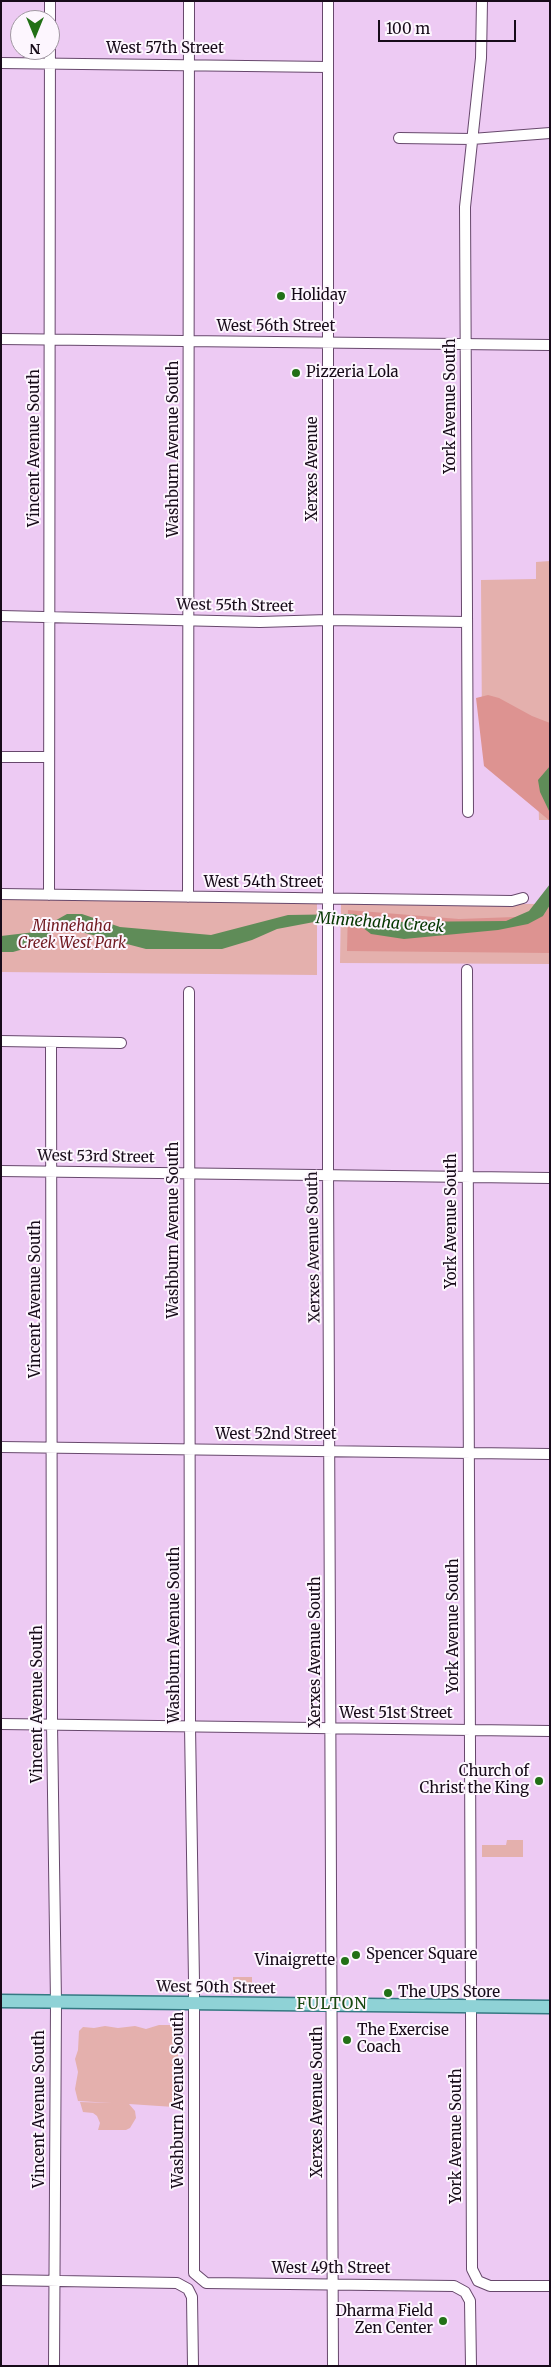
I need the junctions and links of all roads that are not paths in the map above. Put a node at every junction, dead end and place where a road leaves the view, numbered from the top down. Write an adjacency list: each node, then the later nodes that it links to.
1 (50, 1): 6 (street, Vincent Avenue South)
2 (189, 1): 7 (street, Washburn Avenue South)
3 (328, 1): 8 (street, Xerxes Avenue)
4 (482, 1): 11 (street, York Avenue South)
5 (1, 63): 6 (street, West 57th Street)
6 (50, 64): 7 (street, West 57th Street); 13 (street, Vincent Avenue South)
7 (189, 64): 8 (street, West 57th Street); 14 (street, Washburn Avenue South)
8 (328, 67): 15 (street, Xerxes Avenue)
9 (550, 132): 11 (street)
10 (399, 138): 11 (street)
11 (472, 139): 16 (street, York Avenue South)
12 (1, 339): 13 (street, West 56th Street)
13 (50, 340): 14 (street, West 56th Street); 19 (street, Vincent Avenue South)
14 (189, 342): 15 (street, West 56th Street); 20 (street, Washburn Avenue South)
15 (328, 342): 16 (street, West 56th Street); 21 (street, Xerxes Avenue)
16 (466, 344): 17 (street, West 56th Street); 22 (street, York Avenue South)
17 (550, 345)
18 (1, 616): 19 (street, West 55th Street)
19 (50, 617): 20 (street, West 55th Street); 24 (street, Vincent Avenue South)
20 (189, 620): 21 (street, West 55th Street); 28 (street, Washburn Avenue South)
21 (328, 620): 22 (street, West 55th Street); 29 (street, Xerxes Avenue)
22 (467, 622): 25 (street, York Avenue South)
23 (1, 756): 24 (street)
24 (49, 758): 27 (street, Vincent Avenue South)
25 (468, 812)
26 (1, 894): 27 (street, West 54th Street)
27 (49, 895): 28 (street, West 54th Street)
28 (188, 897): 29 (street, West 54th Street)
29 (329, 898): 30 (street, West 54th Street); 31 (street, Xerxes Avenue)
30 (523, 898)
31 (329, 938): 40 (street, Xerxes Avenue South)
32 (467, 970): 41 (street, York Avenue South)
33 (190, 992): 39 (street, Washburn Avenue South)
34 (1, 1041): 35 (street)
35 (51, 1042): 36 (street); 38 (street, Vincent Avenue South)
36 (121, 1043)
37 (1, 1171): 38 (street, West 53rd Street)
38 (51, 1172): 39 (street, West 53rd Street); 44 (street, Vincent Avenue South)
39 (189, 1174): 40 (street, West 53rd Street); 45 (street, Washburn Avenue South)
40 (328, 1176): 41 (street, West 53rd Street); 46 (street, Xerxes Avenue South)
41 (466, 1177): 42 (street, West 53rd Street); 47 (street, York Avenue South)
42 (550, 1178)
43 (1, 1447): 44 (street, West 52nd Street)
44 (51, 1448): 45 (street, West 52nd Street); 50 (street, Vincent Avenue South)
45 (190, 1449): 46 (street, West 52nd Street); 51 (street, Washburn Avenue South)
46 (331, 1450): 47 (street, West 52nd Street); 52 (street, Xerxes Avenue South)
47 (468, 1454): 48 (street, West 52nd Street); 53 (street, York Avenue South)
48 (550, 1454)
49 (1, 1724): 50 (street, West 51st Street)
50 (52, 1724): 51 (street, West 51st Street); 56 (street, Vincent Avenue South)
51 (190, 1726): 52 (street, West 51st Street); 57 (street, Washburn Avenue South)
52 (332, 1729): 53 (street, West 51st Street); 58 (street, Xerxes Avenue South)
53 (470, 1730): 54 (street, West 51st Street); 59 (street, York Avenue South)
54 (550, 1731)
55 (1, 2001): 56 (main road, West 50th Street)
56 (56, 2003): 57 (main road, West 50th Street); 63 (street, Vincent Avenue South)
57 (194, 2004): 58 (main road, West 50th Street); 61 (street, Washburn Avenue South)
58 (332, 2005): 59 (main road, West 50th Street); 64 (street, Xerxes Avenue South)
59 (472, 2007): 60 (main road, West 50th Street); 65 (street, York Avenue South)
60 (550, 2007)
61 (197, 2278): 64 (street, West 49th Street)
62 (1, 2280): 63 (street)
63 (54, 2281): 66 (street, Vincent Avenue South); 67 (street)
64 (333, 2284): 68 (street, Xerxes Avenue South); 69 (street, West 49th Street)
65 (550, 2286)
66 (54, 2366)
67 (192, 2366)
68 (333, 2366)
69 (471, 2366)

